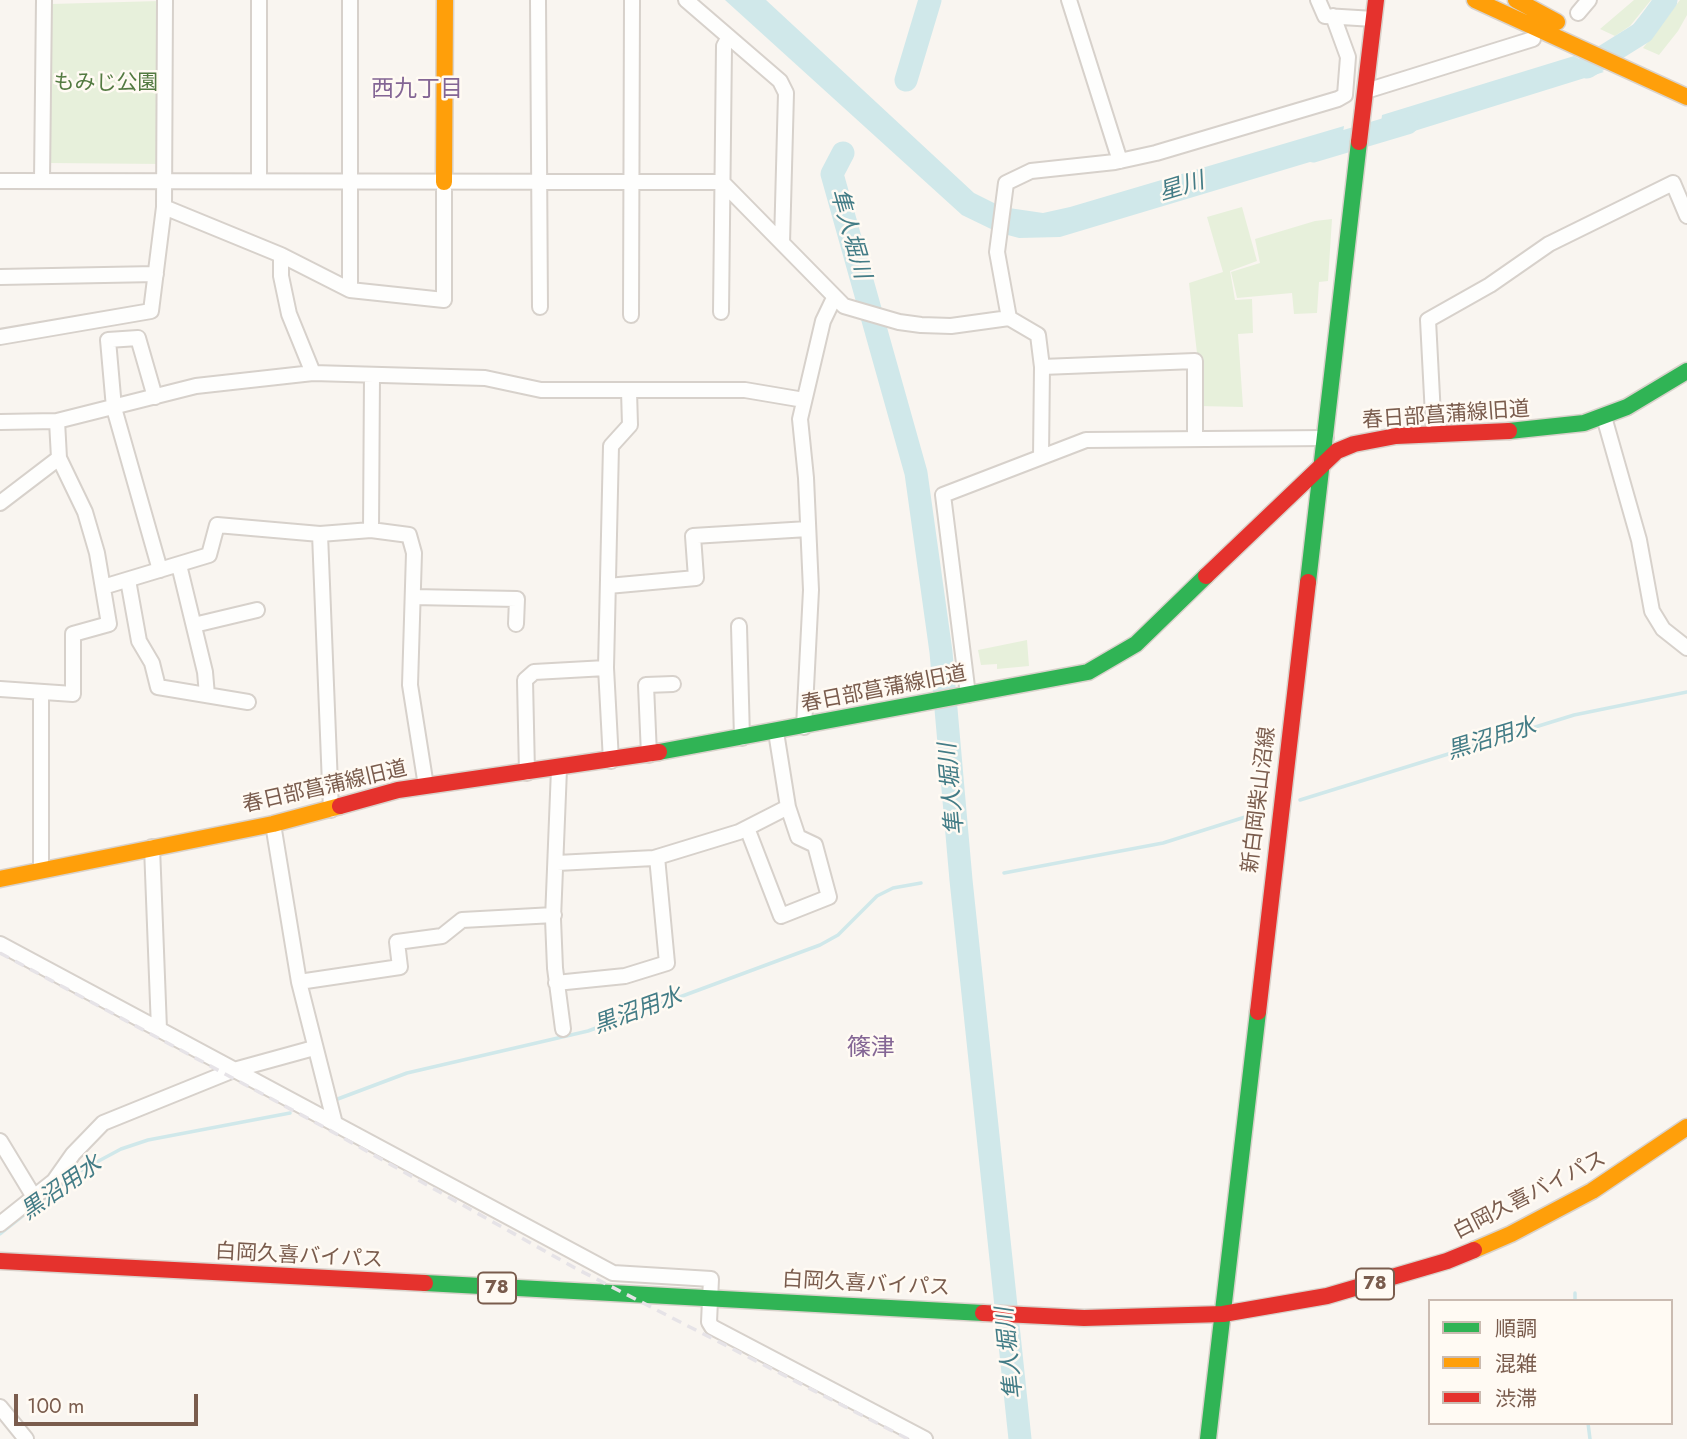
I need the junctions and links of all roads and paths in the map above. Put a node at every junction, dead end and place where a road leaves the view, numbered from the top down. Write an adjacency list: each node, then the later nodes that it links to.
1 (44, 0): 26 (street)
2 (165, 0): 28 (street)
3 (259, 0): 29 (street)
4 (351, 0): 30 (street)
5 (445, 0): 31 (street)
6 (538, 0): 32 (street)
7 (632, 0): 34 (street)
8 (686, 0): 19 (street)
9 (1069, 0): 25 (street)
10 (1318, 0): 16 (street)
11 (1376, 0): 17 (street)
12 (1475, 0): 18 (street)
13 (1516, 0): 18 (street)
14 (1589, 0): 15 (street)
15 (1578, 13)
16 (1334, 16): 17 (street); 25 (street)
17 (1374, 19): 23 (street)
18 (1569, 36): 21 (street)
19 (729, 37): 33 (street); 37 (street)
20 (1533, 39): 23 (street)
21 (1644, 71): 22 (street); 24 (street)
22 (1687, 82)
23 (1365, 95): 61 (street, 新白岡柴山沼線)
24 (1687, 97)
25 (1121, 161): 46 (street)
26 (42, 180): 27 (street); 28 (street)
27 (0, 181)
28 (164, 181): 29 (street); 35 (street)
29 (259, 181): 30 (street)
30 (351, 182): 31 (street); 41 (street)
31 (444, 182): 32 (street); 41 (street)
32 (538, 182): 34 (street); 43 (street)
33 (722, 182): 34 (street); 37 (street); 44 (street)
34 (633, 183): 45 (street)
35 (164, 207): 38 (street); 39 (street)
36 (1687, 216): 59 (street)
37 (782, 243): 42 (street)
38 (281, 255): 41 (street); 50 (street)
39 (156, 274): 40 (street); 47 (street)
40 (0, 277)
41 (350, 290)
42 (834, 298): 46 (street); 54 (street)
43 (540, 307)
44 (721, 312)
45 (631, 315)
46 (1009, 318): 48 (street)
47 (0, 337)
48 (1042, 367): 60 (street); 62 (street)
49 (1687, 371): 56 (street, 春日部菖蒲線旧道)
50 (313, 373): 51 (street); 53 (street)
51 (372, 375): 52 (street); 67 (street)
52 (629, 391): 54 (street); 73 (street)
53 (155, 397): 55 (street); 55 (street)
54 (804, 400): 66 (street)
55 (114, 408): 57 (street); 70 (street)
56 (1604, 417): 59 (street, 春日部菖蒲線旧道); 79 (street)
57 (57, 421): 58 (street); 63 (street)
58 (0, 422)
59 (1434, 435): 64 (street, 春日部菖蒲線旧道)
60 (1195, 438): 61 (street); 62 (street)
61 (1326, 438): 64 (street, 新白岡柴山沼線)
62 (1041, 457): 85 (street)
63 (59, 458): 65 (street); 72 (street)
64 (1324, 461): 85 (street, 春日部菖蒲線旧道); 119 (street, 新白岡柴山沼線)
65 (0, 503)
66 (808, 529): 73 (street); 87 (street)
67 (372, 530): 68 (street); 74 (street)
68 (320, 534): 69 (street); 96 (street)
69 (179, 565): 70 (street); 77 (street)
70 (160, 570): 71 (street)
71 (128, 580): 72 (street); 84 (street)
72 (103, 586): 83 (street)
73 (608, 586): 80 (street)
74 (413, 597): 76 (street); 94 (street)
75 (257, 610): 77 (street)
76 (516, 624)
77 (194, 625): 84 (street)
78 (739, 626): 89 (street)
79 (1687, 649)
80 (606, 668): 91 (street); 93 (street)
81 (673, 684): 90 (street)
82 (0, 689): 83 (street)
83 (41, 692): 102 (street)
84 (207, 695): 86 (street)
85 (963, 696): 87 (street, 春日部菖蒲線旧道)
86 (248, 702)
87 (804, 727): 88 (street, 春日部菖蒲線旧道)
88 (776, 732): 89 (street, 春日部菖蒲線旧道); 95 (street)
89 (742, 738): 90 (street, 春日部菖蒲線旧道)
90 (649, 755): 91 (street, 春日部菖蒲線旧道)
91 (611, 761): 92 (street, 春日部菖蒲線旧道)
92 (559, 769): 93 (street, 春日部菖蒲線旧道); 101 (street)
93 (527, 773): 94 (street, 春日部菖蒲線旧道)
94 (426, 786): 96 (street, 春日部菖蒲線旧道)
95 (788, 807): 98 (street); 98 (street)
96 (331, 810): 97 (street, 春日部菖蒲線旧道)
97 (273, 824): 99 (street, 春日部菖蒲線旧道); 106 (street)
98 (747, 828): 100 (street)
99 (152, 847): 102 (street, 春日部菖蒲線旧道); 108 (street)
100 (657, 857): 101 (street); 107 (street)
101 (557, 863): 104 (street)
102 (41, 869): 103 (street, 春日部菖蒲線旧道)
103 (0, 879)
104 (554, 915): 106 (street); 107 (street)
105 (0, 944): 108 (street)
106 (299, 982): 110 (street)
107 (556, 983): 109 (street)
108 (159, 1029): 111 (street)
109 (563, 1029)
110 (314, 1048): 111 (street); 112 (street)
111 (234, 1070): 112 (street); 115 (street)
112 (335, 1124): 118 (street)
113 (1687, 1127): 119 (street, 白岡久喜バイパス / 78)
114 (0, 1141): 115 (street)
115 (34, 1197): 116 (street)
116 (0, 1224)
117 (0, 1261): 118 (street, 白岡久喜バイパス / 78)
118 (712, 1299): 119 (street, 白岡久喜バイパス / 78); 122 (street)
119 (1223, 1314): 123 (street, 新白岡柴山沼線)
120 (0, 1406): 121 (street)
121 (26, 1439)
122 (925, 1439)
123 (1208, 1439)

